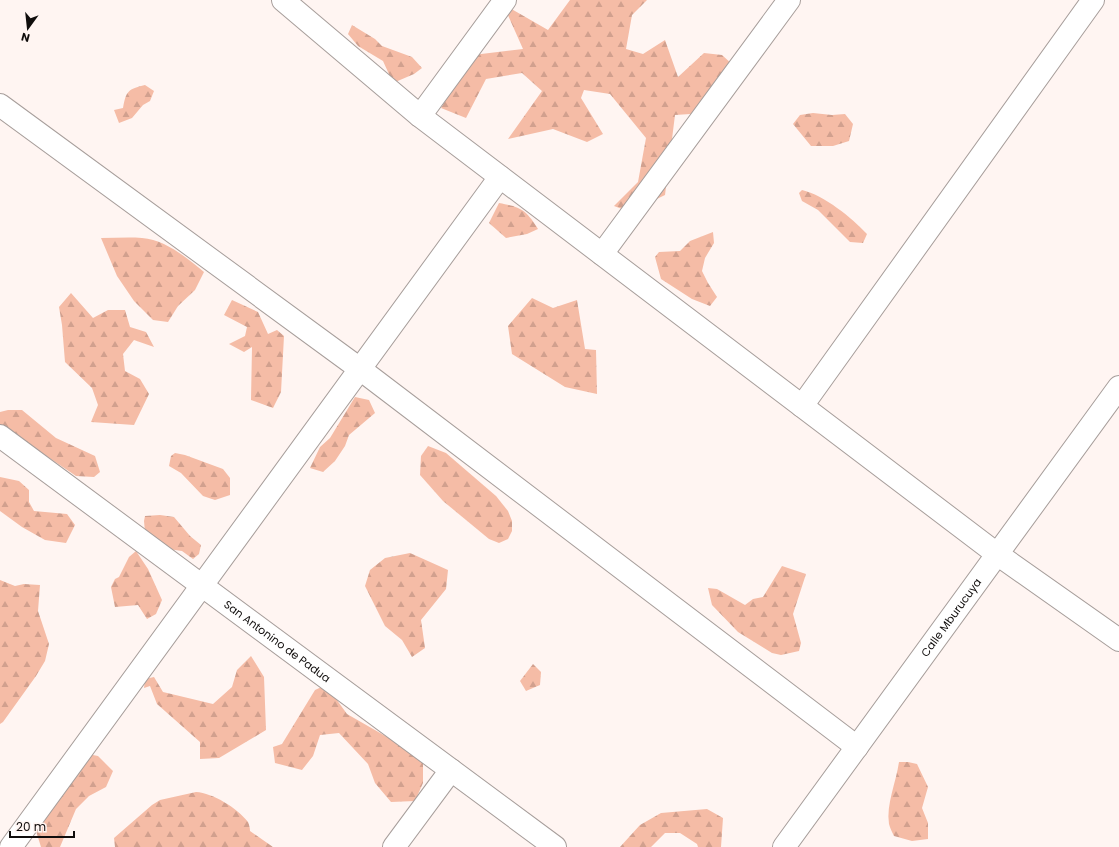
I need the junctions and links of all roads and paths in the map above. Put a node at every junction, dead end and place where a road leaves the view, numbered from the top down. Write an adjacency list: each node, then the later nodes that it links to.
1 (283, 0): 6 (street)
2 (505, 0): 6 (street)
3 (789, 0): 8 (street)
4 (1093, 0): 11 (street)
5 (0, 105): 9 (street)
6 (420, 116): 7 (street)
7 (500, 177): 8 (street); 9 (street)
8 (602, 254): 11 (street)
9 (360, 369): 14 (street); 16 (street)
10 (1119, 387): 13 (street, Calle Mburucuya)
11 (802, 406): 13 (street)
12 (0, 436): 14 (street, San Antonino de Padua)
13 (998, 554): 15 (street); 16 (street, Calle Mburucuya)
14 (202, 586): 17 (street, San Antonino de Padua); 19 (street)
15 (1119, 640)
16 (857, 747): 22 (street, Calle Mburucuya)
17 (451, 770): 20 (street); 21 (street, San Antonino de Padua)
18 (0, 840): 19 (street)
19 (10, 847)
20 (394, 847)
21 (555, 847)
22 (784, 847)

